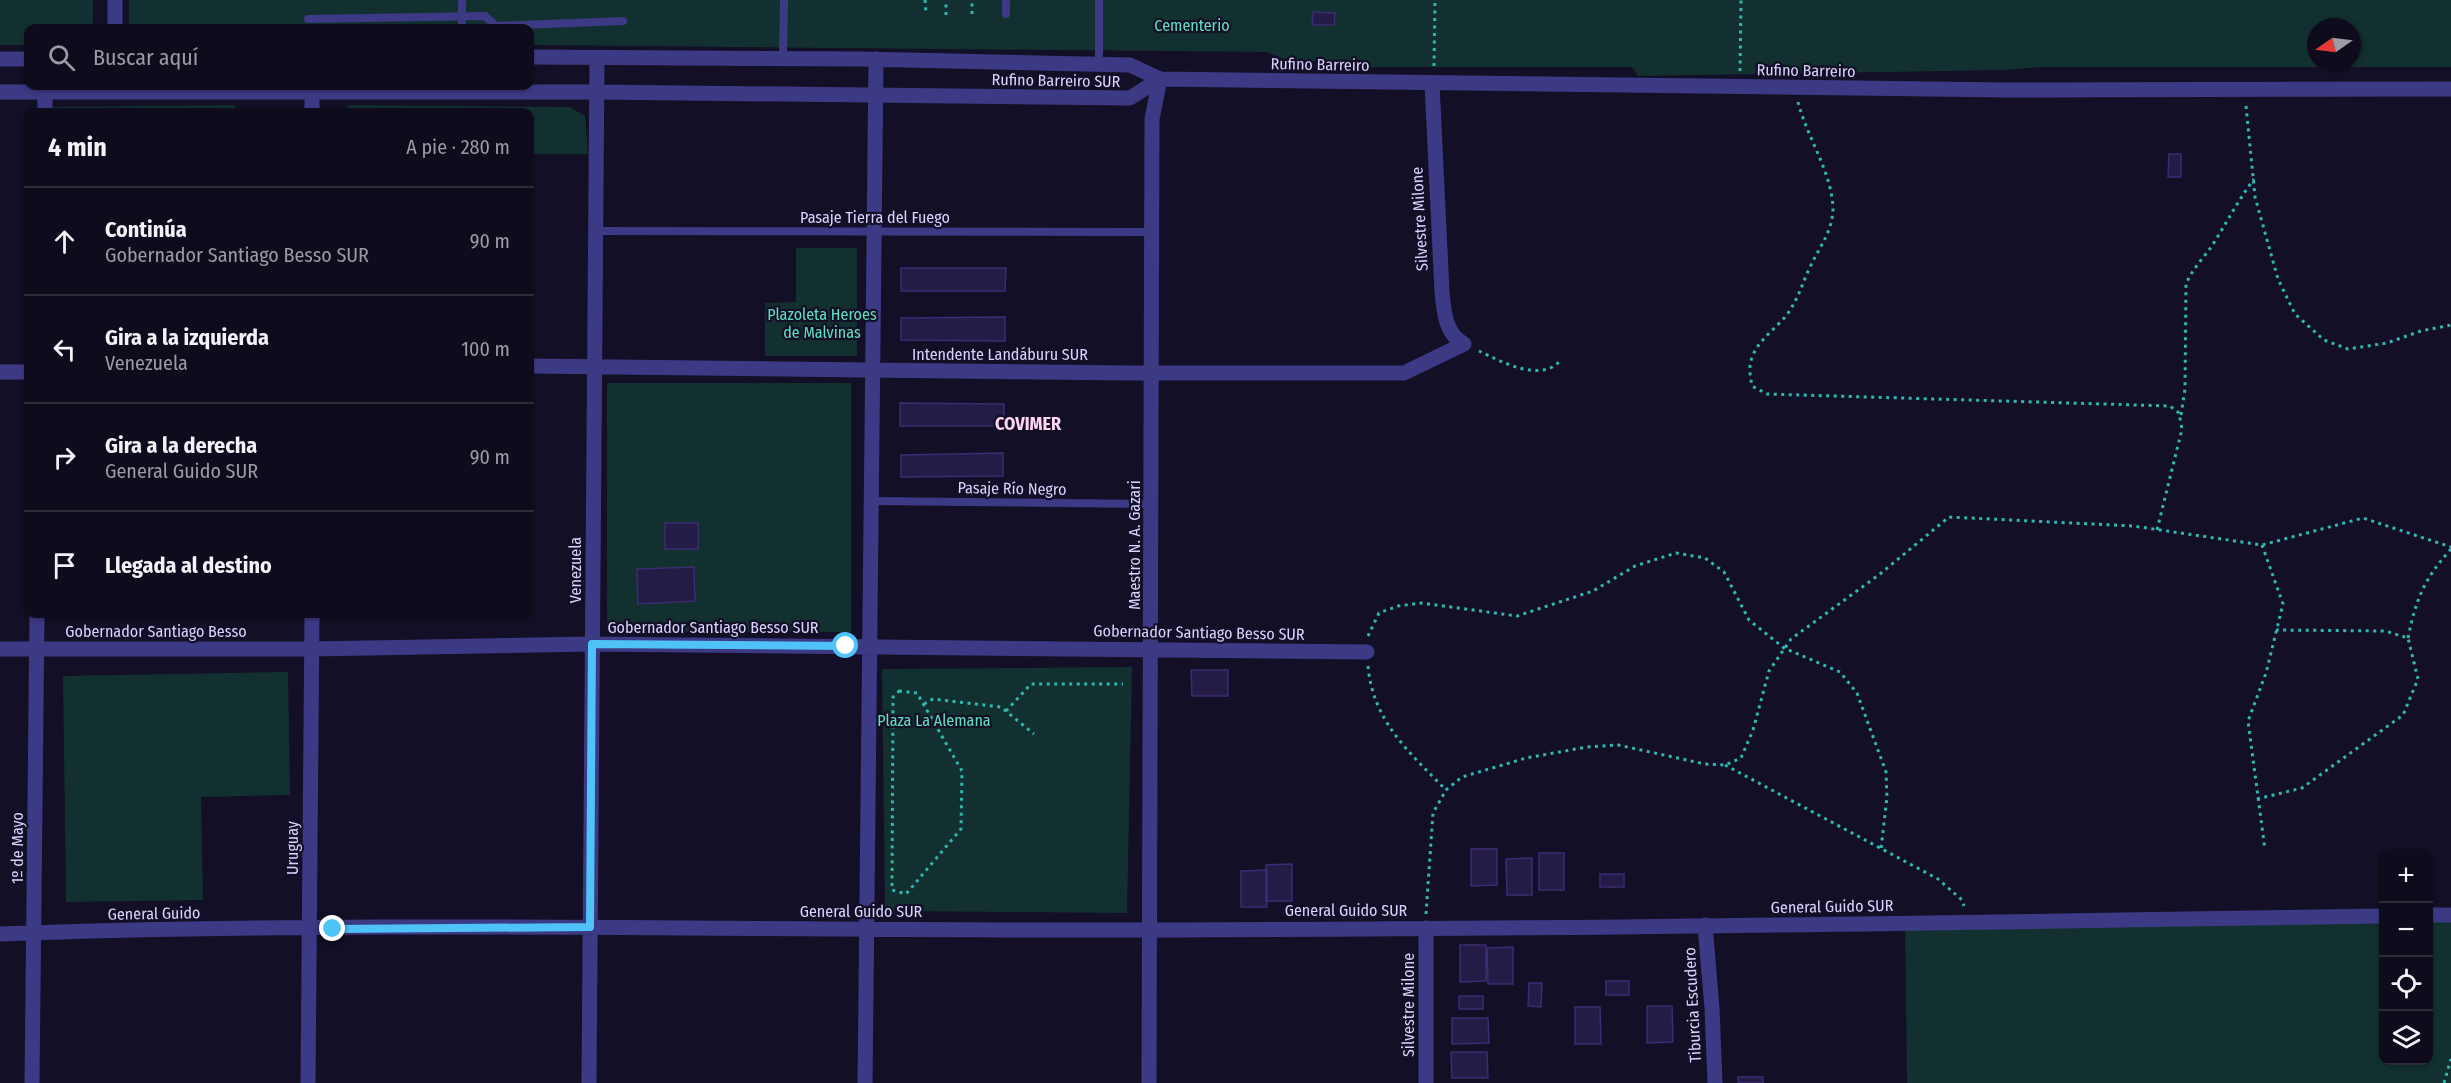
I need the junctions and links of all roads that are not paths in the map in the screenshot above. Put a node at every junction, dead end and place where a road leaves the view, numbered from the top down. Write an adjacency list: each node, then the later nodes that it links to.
1 (115, 0): 10 (street)
2 (462, 0): 7 (lane)
3 (784, 0): 16 (lane)
4 (1006, 0): 6 (lane)
5 (1099, 0): 20 (lane)
6 (1006, 14)
7 (462, 16): 8 (lane); 11 (lane); 12 (lane)
8 (309, 19)
9 (623, 21): 13 (lane)
10 (115, 24)
11 (462, 24)
12 (494, 24)
13 (534, 25)
14 (534, 57): 15 (street, Rufino Barreiro SUR)
15 (597, 58): 16 (street, Rufino Barreiro SUR); 29 (street, Venezuela)
16 (783, 58): 19 (street, Rufino Barreiro SUR)
17 (0, 59): 18 (street)
18 (24, 59)
19 (876, 59): 20 (street, Rufino Barreiro SUR); 30 (street)
20 (1099, 64): 21 (street, Rufino Barreiro SUR)
21 (1160, 79): 22 (street, Rufino Barreiro); 30 (street, Rufino Barreiro SUR); 35 (street, Maestro N. A. Gazari)
22 (1432, 84): 23 (street, Rufino Barreiro); 36 (street, Silvestre Milone)
23 (2451, 89)
24 (31, 90): 28 (street)
25 (46, 90): 31 (street)
26 (312, 90): 32 (street)
27 (407, 90): 29 (street, Rufino Barreiro SUR)
28 (0, 92)
29 (597, 92): 30 (street, Rufino Barreiro SUR); 33 (street, Venezuela)
30 (875, 96): 34 (street)
31 (45, 108)
32 (312, 108)
33 (596, 231): 34 (lane, Pasaje Tierra del Fuego); 37 (street, Venezuela)
34 (874, 232): 35 (lane, Pasaje Tierra del Fuego); 39 (street)
35 (1153, 232): 42 (street, Maestro N. A. Gazari)
36 (1464, 344): 42 (street, Intendente Landáburu SUR)
37 (594, 365): 38 (street, Intendente Landáburu SUR); 39 (street, Intendente Landáburu SUR); 47 (street, Venezuela)
38 (534, 366)
39 (873, 371): 42 (street, Intendente Landáburu SUR); 43 (street)
40 (0, 372): 41 (street)
41 (24, 372)
42 (1152, 373): 44 (street, Maestro N. A. Gazari)
43 (871, 501): 44 (lane, Pasaje Río Negro); 48 (street)
44 (1152, 504): 52 (street, Maestro N. A. Gazari)
45 (37, 618): 50 (street, 1º de Mayo)
46 (312, 618): 51 (street, Uruguay)
47 (592, 644): 48 (street, Gobernador Santiago Besso SUR); 51 (street, Gobernador Santiago Besso SUR); 58 (street, Venezuela)
48 (870, 646): 52 (street, Gobernador Santiago Besso SUR); 61 (street)
49 (0, 649): 50 (street, Gobernador Santiago Besso)
50 (36, 649): 51 (street, Gobernador Santiago Besso); 63 (street, 1º de Mayo)
51 (311, 649): 60 (street, Uruguay)
52 (1152, 649): 53 (street, Gobernador Santiago Besso SUR); 62 (street, Maestro N. A. Gazari)
53 (1366, 652)
54 (2433, 915): 55 (street)
55 (2451, 915)
56 (2379, 916): 57 (street, General Guido SUR)
57 (1705, 925): 59 (street, General Guido SUR); 71 (street, Tiburcia Escudero)
58 (590, 927): 60 (street, General Guido SUR); 61 (street, General Guido SUR); 67 (street, Venezuela)
59 (1426, 928): 62 (street, General Guido SUR); 70 (street, Silvestre Milone)
60 (309, 929): 63 (street, General Guido); 66 (street, Uruguay)
61 (867, 930): 62 (street, General Guido SUR); 68 (street)
62 (1151, 930): 69 (street, Maestro N. A. Gazari)
63 (34, 932): 64 (street, General Guido); 65 (street, 1º de Mayo)
64 (0, 934)
65 (32, 1083)
66 (308, 1083)
67 (589, 1083)
68 (865, 1083)
69 (1149, 1083)
70 (1426, 1083)
71 (1715, 1083)

